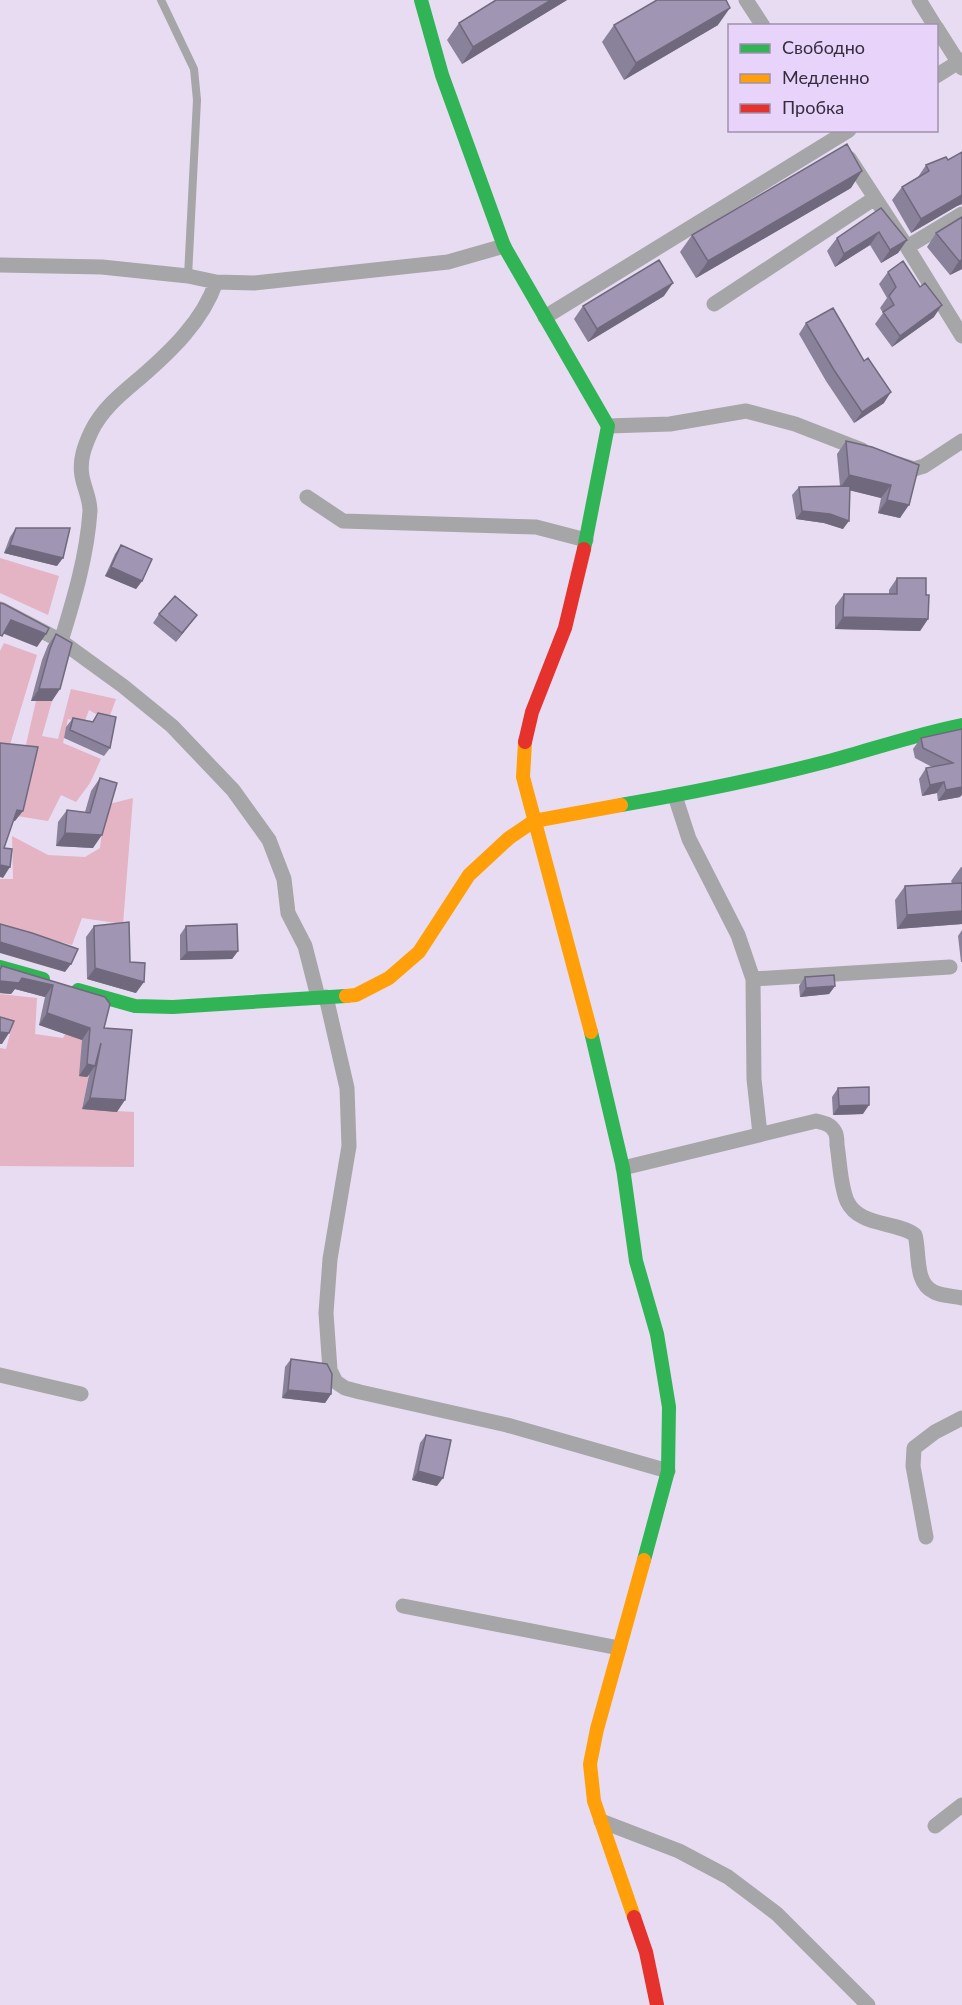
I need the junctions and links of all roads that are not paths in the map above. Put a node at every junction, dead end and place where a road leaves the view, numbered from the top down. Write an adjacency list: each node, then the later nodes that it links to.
1 (160, 0): 16 (lane)
2 (421, 0): 13 (street)
3 (746, 0): 5 (street)
4 (919, 0): 6 (street)
5 (762, 24)
6 (935, 24)
7 (938, 29): 8 (street)
8 (961, 64): 9 (street)
9 (938, 75)
10 (838, 133): 11 (street); 19 (street)
11 (875, 198): 14 (street); 18 (street)
12 (962, 214): 14 (street)
13 (504, 246): 17 (street); 19 (street)
14 (908, 247): 20 (street)
15 (0, 265): 16 (street)
16 (188, 276): 17 (street)
17 (216, 282): 26 (street)
18 (714, 304)
19 (545, 317): 21 (street)
20 (962, 336)
21 (608, 426): 22 (street); 24 (street)
22 (962, 441)
23 (307, 497): 24 (street)
24 (586, 540): 29 (street)
25 (0, 609): 26 (street)
26 (61, 641): 33 (street)
27 (962, 725): 28 (street)
28 (675, 796): 29 (street); 32 (street)
29 (534, 821): 33 (street); 35 (street)
30 (0, 967): 33 (street)
31 (950, 967): 32 (street)
32 (753, 979): 34 (street)
33 (322, 997): 40 (street)
34 (760, 1134): 35 (street); 36 (street)
35 (623, 1168): 40 (street)
36 (962, 1298)
37 (0, 1375): 38 (street)
38 (81, 1394)
39 (962, 1418): 41 (street)
40 (668, 1471): 43 (street)
41 (926, 1537)
42 (403, 1606): 43 (street)
43 (619, 1648): 45 (street)
44 (962, 1805): 46 (street)
45 (601, 1821): 47 (street); 48 (street)
46 (935, 1826)
47 (657, 2005)
48 (868, 2005)

